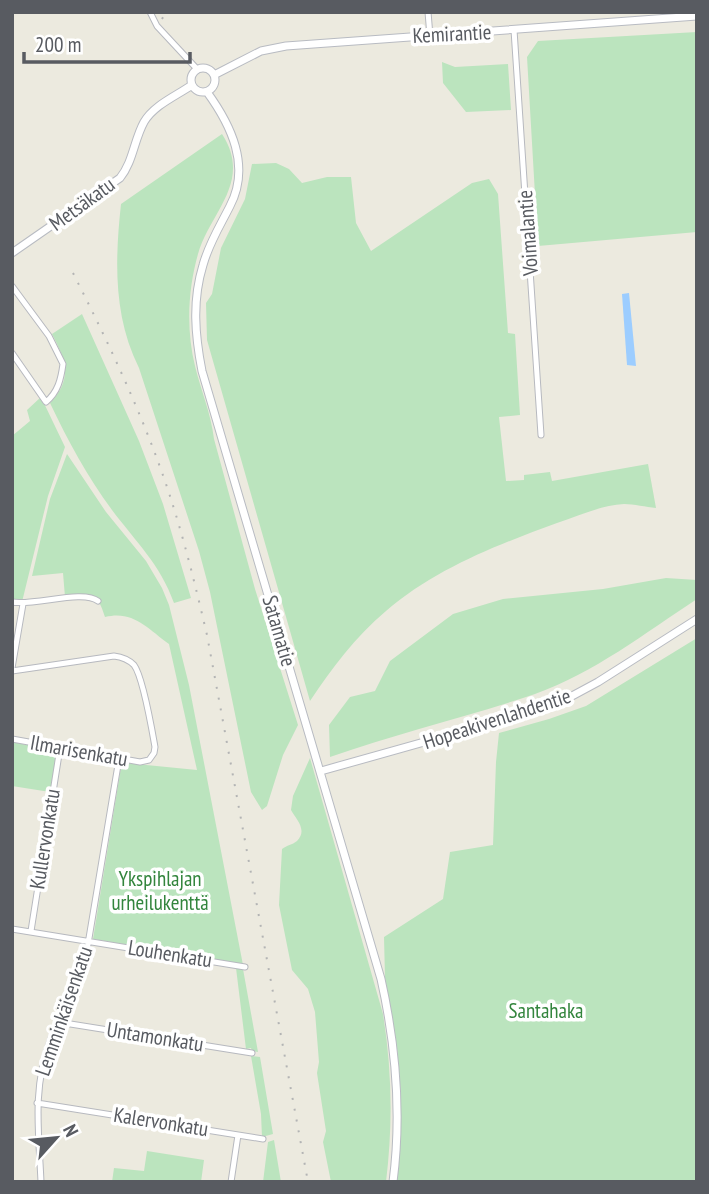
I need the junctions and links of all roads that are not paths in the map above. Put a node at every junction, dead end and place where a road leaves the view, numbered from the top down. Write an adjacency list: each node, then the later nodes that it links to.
1 (150, 12): 8 (street)
2 (428, 12): 7 (street)
3 (624, 12): 5 (street)
4 (697, 16): 5 (street, Kemirantie)
5 (625, 22): 6 (street, Kemirantie)
6 (514, 30): 7 (street, Kemirantie); 15 (street, Voimalantie)
7 (430, 36): 9 (street, Kemirantie)
8 (197, 69): 9 (street); 10 (street)
9 (214, 75): 11 (street)
10 (192, 85): 11 (street); 12 (street, Metsäkatu)
11 (207, 92): 24 (street, Satamatie)
12 (12, 253)
13 (12, 286): 14 (street)
14 (12, 353)
15 (541, 435)
16 (98, 601): 18 (street)
17 (12, 602): 18 (street)
18 (23, 604): 20 (street)
19 (697, 619): 24 (street, Hopeakivenlahdentie)
20 (12, 670): 23 (street, Ilmarisenkatu)
21 (12, 740): 22 (street, Ilmarisenkatu)
22 (61, 748): 23 (street, Ilmarisenkatu); 26 (street, Kullervonkatu)
23 (119, 759): 27 (street, Lemminkäisenkatu)
24 (321, 771): 36 (street, Satamatie)
25 (12, 929): 26 (street, Louhenkatu)
26 (31, 931): 27 (street, Louhenkatu)
27 (90, 941): 28 (street, Louhenkatu); 29 (street, Lemminkäisenkatu)
28 (244, 967)
29 (58, 1022): 30 (street, Untamonkatu); 31 (street, Lemminkäisenkatu)
30 (252, 1053)
31 (37, 1103): 32 (street, Kalervonkatu); 34 (street, Lemminkäisenkatu)
32 (238, 1135): 33 (street); 35 (street, Kalervonkatu)
33 (263, 1139)
34 (41, 1182)
35 (231, 1182)
36 (393, 1182)

